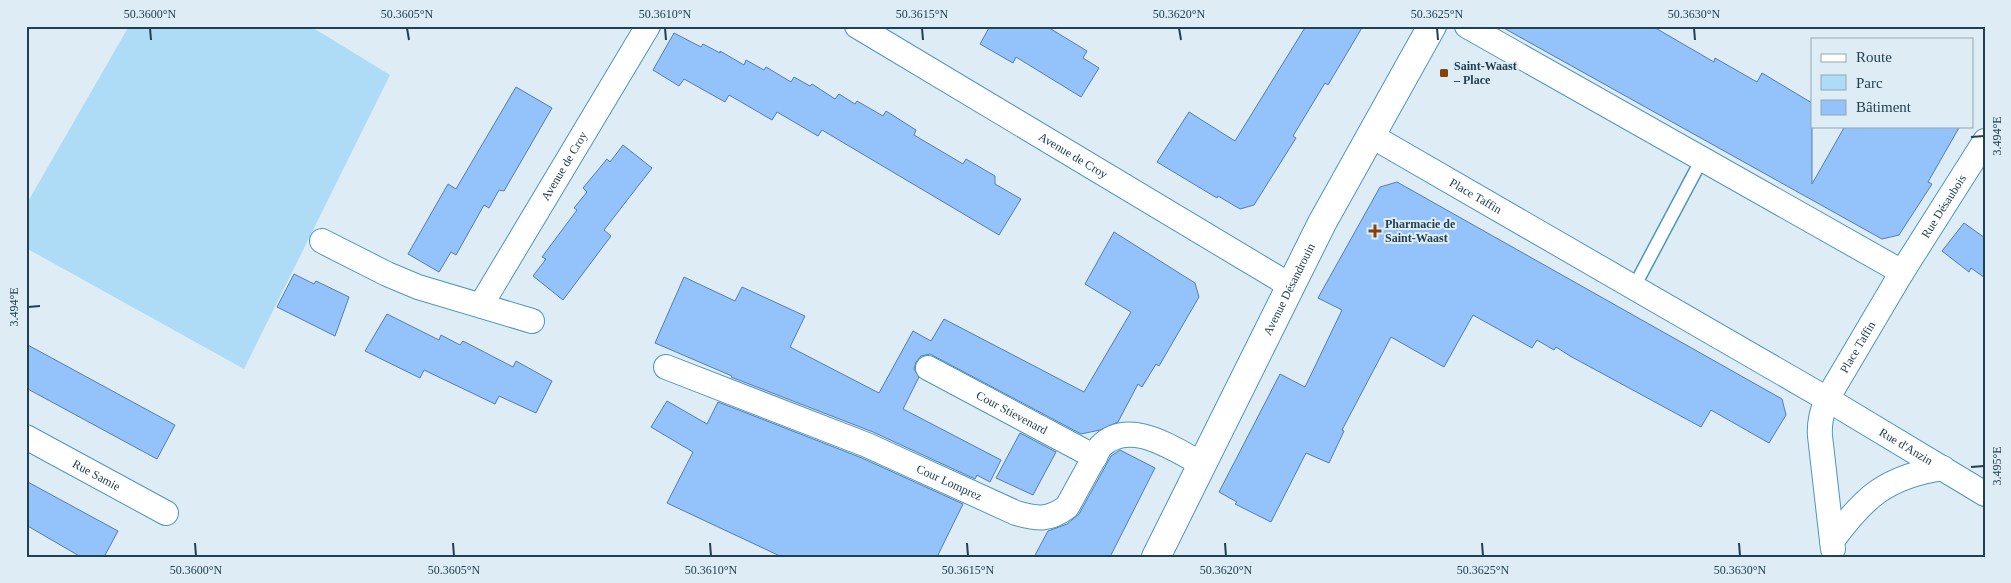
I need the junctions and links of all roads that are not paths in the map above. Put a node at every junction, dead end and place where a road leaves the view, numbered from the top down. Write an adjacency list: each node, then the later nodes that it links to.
1 (648, 26): 12 (street, Avenue de Croy)
2 (857, 26): 10 (street, Avenue de Croy)
3 (1432, 26): 5 (main road, Avenue Désandrouin)
4 (1467, 26): 7 (street)
5 (1370, 135): 10 (main road, Avenue Désandrouin); 11 (street, Place Taffin)
6 (1985, 140): 9 (street, Rue Désaubois)
7 (1702, 159): 9 (street); 11 (lane)
8 (322, 241): 12 (street)
9 (1902, 272): 16 (street, Place Taffin)
10 (1290, 286): 19 (main road, Avenue Désandrouin)
11 (1634, 287): 16 (street, Place Taffin)
12 (481, 305): 13 (street)
13 (532, 321)
14 (666, 366): 18 (street, Cour Lomprez)
15 (928, 368): 18 (street, Cour Stievenard)
16 (1827, 399): 20 (street, Rue d'Anzin); 23 (street)
17 (26, 437): 22 (street, Rue Samie)
18 (1094, 457): 19 (street, Cour Lomprez)
19 (1202, 464): 24 (main road, Avenue Désandrouin)
20 (1943, 468): 21 (street, Rue d'Anzin); 23 (street)
21 (1985, 494)
22 (166, 513)
23 (1833, 549)
24 (1156, 557)

